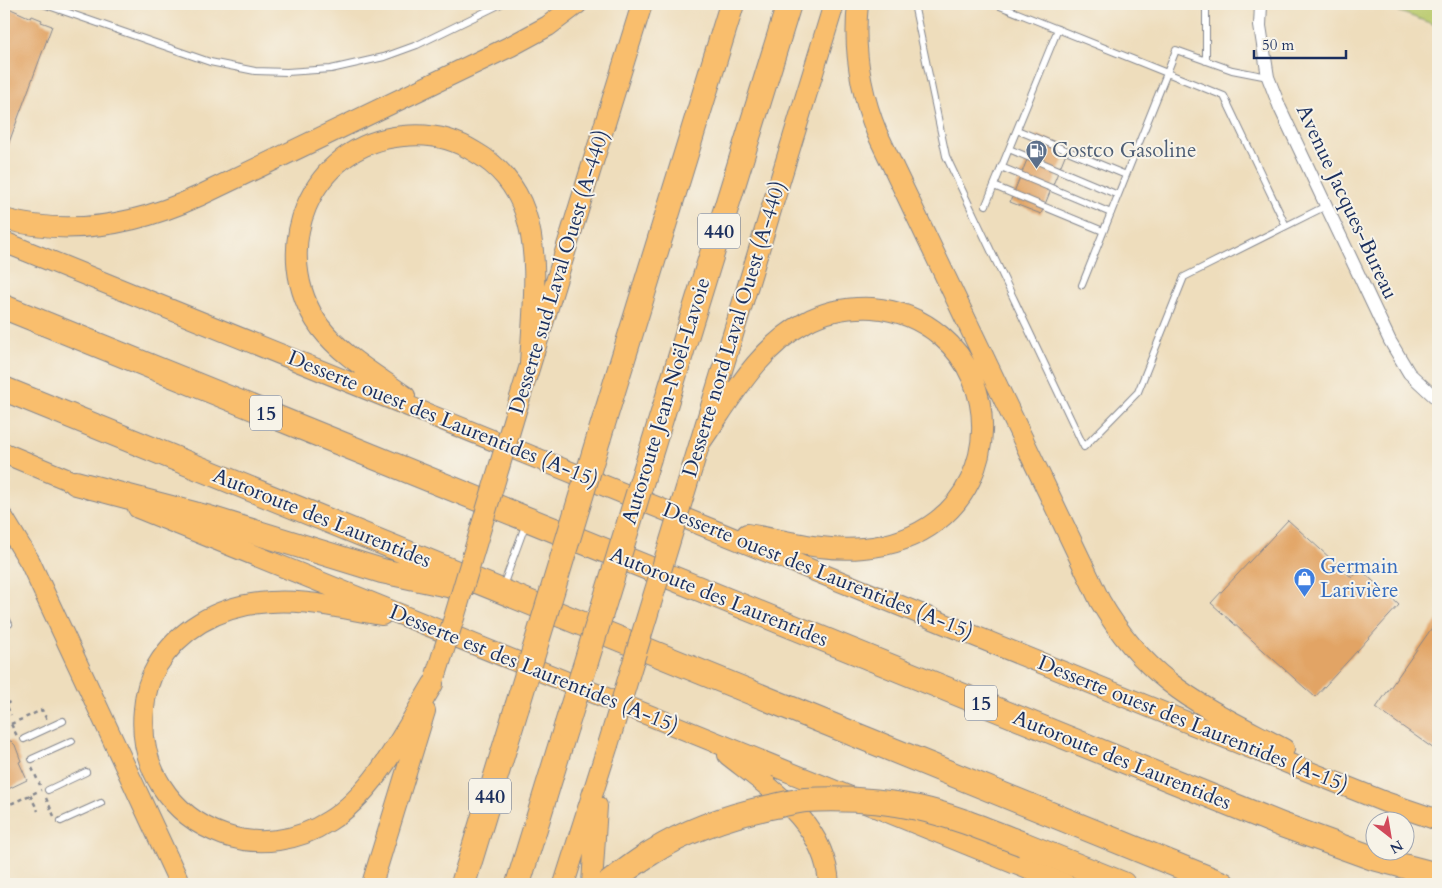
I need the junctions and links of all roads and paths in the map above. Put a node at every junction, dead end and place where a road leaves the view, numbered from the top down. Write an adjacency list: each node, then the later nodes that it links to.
1 (43, 4): 2 (lane)
2 (501, 4)
3 (577, 4): 26 (main road)
4 (642, 4): 32 (main road, Desserte sud Laval Ouest (A-440))
5 (732, 4): 74 (highway, 440, bridge)
6 (789, 4): 75 (highway, Autoroute Jean-Noël-Lavoie / 440, bridge)
7 (834, 4): 36 (main road, Desserte nord Laval Ouest (A-440))
8 (858, 4): 62 (main road)
9 (914, 4): 27 (lane)
10 (995, 4): 13 (lane)
11 (1206, 4): 14 (lane)
12 (1261, 4): 16 (street, Avenue Jacques-Bureau)
13 (1058, 29): 15 (lane); 17 (lane)
14 (1206, 61): 15 (lane); 16 (lane)
15 (1167, 73): 20 (lane); 27 (lane)
16 (1268, 77): 24 (street, Avenue Jacques-Bureau)
17 (1017, 130): 18 (lane); 20 (lane)
18 (1009, 149): 19 (lane); 22 (lane)
19 (1001, 167): 21 (lane); 25 (lane)
20 (1126, 175): 22 (lane)
21 (994, 186): 23 (lane); 28 (lane)
22 (1118, 195): 25 (lane)
23 (986, 205)
24 (1326, 206): 27 (lane); 34 (street, Avenue Jacques-Bureau)
25 (1111, 213): 28 (lane)
26 (4, 219)
27 (1286, 226)
28 (1103, 231): 30 (lane)
29 (4, 242): 35 (main road, Desserte ouest des Laurentides (A-15))
30 (1082, 285)
31 (4, 307): 40 (highway, Autoroute des Laurentides / 15)
32 (530, 365): 35 (main road); 46 (main road, Desserte sud Laval Ouest (A-440), bridge)
33 (4, 389): 42 (highway, Autoroute des Laurentides)
34 (1438, 400)
35 (430, 414): 41 (main road, Desserte ouest des Laurentides (A-15))
36 (700, 443): 41 (main road); 60 (main road, Desserte nord Laval Ouest (A-440), bridge)
37 (4, 453): 38 (main road, Desserte est des Laurentides (A-15))
38 (76, 483): 42 (highway); 44 (main road, Desserte est des Laurentides (A-15))
39 (4, 519): 72 (main road)
40 (528, 520): 42 (lane); 71 (highway, Autoroute des Laurentides / 15)
41 (710, 528): 62 (main road, Desserte ouest des Laurentides (A-15))
42 (500, 593): 82 (highway)
43 (4, 614): 45 (lane)
44 (409, 619): 46 (main road); 56 (main road, Desserte est des Laurentides (A-15))
45 (9, 624)
46 (434, 680): 73 (main road, Desserte sud Laval Ouest (A-440))
47 (4, 700): 49 (path)
48 (12, 701): 49 (path)
49 (6, 704): 51 (path)
50 (42, 710): 53 (path)
51 (11, 714)
52 (63, 721): 55 (lane)
53 (11, 724): 54 (path); 55 (path)
54 (4, 727)
55 (22, 740)
56 (708, 740): 79 (main road); 80 (main road, Desserte est des Laurentides (A-15))
57 (72, 741): 58 (lane)
58 (31, 760): 61 (path)
59 (86, 772): 61 (lane)
60 (600, 772): 76 (main road, Desserte nord Laval Ouest (A-440)); 77 (main road)
61 (45, 790): 63 (path); 69 (path)
62 (1358, 790): 68 (main road, Desserte ouest des Laurentides (A-15))
63 (30, 795): 65 (path); 66 (path)
64 (101, 803): 69 (lane)
65 (4, 808)
66 (38, 811)
67 (4, 818): 70 (path)
68 (1438, 820)
69 (59, 822)
70 (7, 826)
71 (1438, 875)
72 (180, 884)
73 (372, 884)
74 (463, 884)
75 (518, 884)
76 (564, 884)
77 (592, 884)
78 (608, 884): 81 (highway, bridge)
79 (829, 884)
80 (1065, 884)
81 (1123, 884)
82 (1223, 884)

